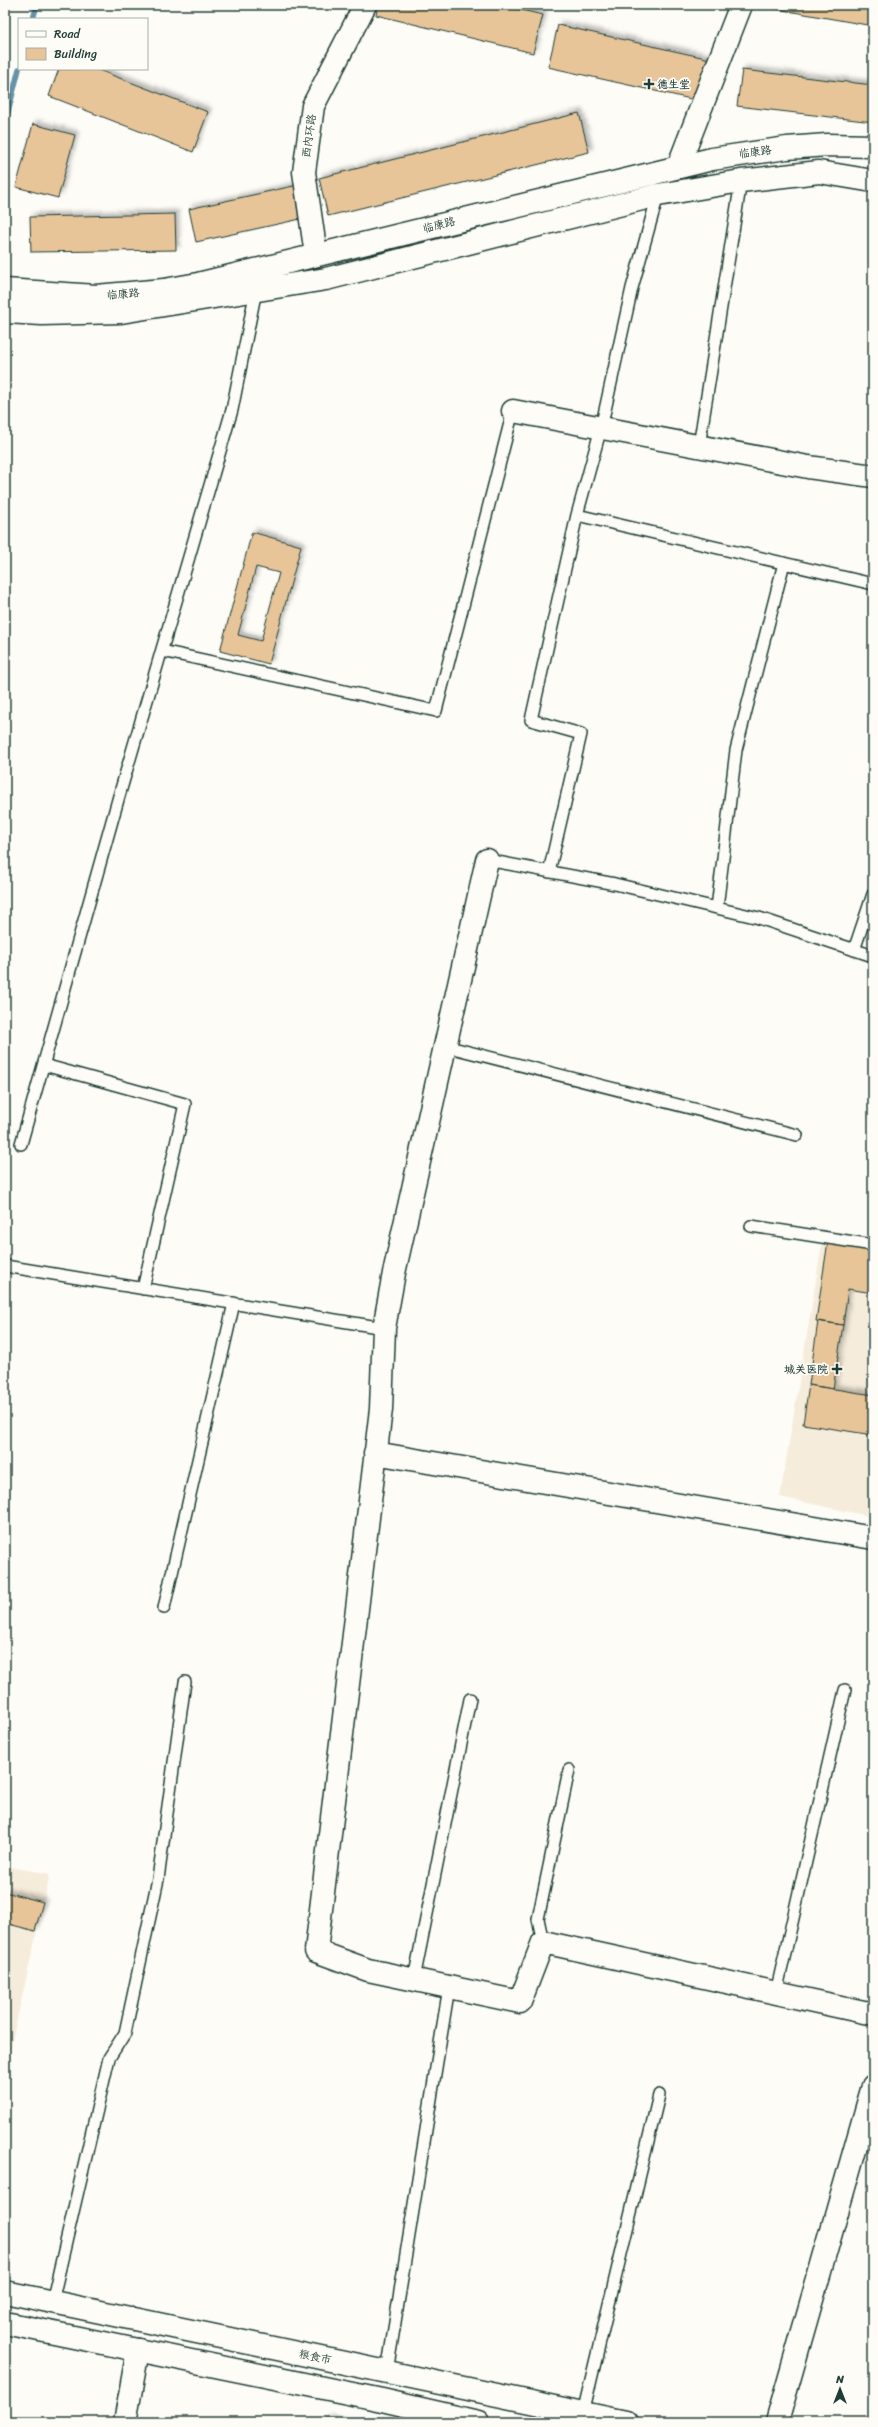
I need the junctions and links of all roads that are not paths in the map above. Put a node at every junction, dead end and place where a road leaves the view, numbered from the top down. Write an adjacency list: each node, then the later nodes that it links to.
1 (365, 5): 8 (street, 西内环路)
2 (741, 5): 4 (street)
3 (873, 146): 4 (street, 临康路)
4 (678, 167): 8 (street, 临康路)
5 (741, 181): 6 (street, 临康路); 7 (street, 临康路); 14 (lane)
6 (873, 181)
7 (658, 194): 10 (street, 临康路); 13 (lane)
8 (316, 255): 9 (street, 临康路)
9 (5, 290)
10 (256, 290): 11 (street, 临康路); 19 (lane)
11 (5, 312)
12 (513, 411): 13 (street); 19 (lane)
13 (601, 428): 14 (street); 16 (lane)
14 (699, 446): 15 (street)
15 (873, 476)
16 (577, 515): 17 (lane); 21 (lane)
17 (784, 563): 18 (lane); 23 (lane)
18 (873, 584)
19 (162, 651): 27 (lane)
20 (487, 860): 21 (lane); 26 (street)
21 (549, 872): 23 (lane)
22 (873, 894): 24 (lane)
23 (717, 908): 24 (lane)
24 (854, 950): 25 (lane)
25 (873, 956)
26 (445, 1046): 28 (lane); 35 (street)
27 (44, 1065): 29 (lane); 33 (lane)
28 (797, 1135)
29 (21, 1144)
30 (751, 1226): 31 (lane)
31 (873, 1245)
32 (5, 1266): 33 (lane)
33 (143, 1289): 34 (lane)
34 (234, 1303): 35 (lane); 38 (lane)
35 (384, 1328): 36 (street)
36 (375, 1453): 37 (street); 44 (street)
37 (873, 1538)
38 (164, 1608)
39 (184, 1682): 51 (lane)
40 (845, 1690): 46 (lane)
41 (470, 1698): 44 (lane)
42 (569, 1770): 43 (lane)
43 (543, 1942): 45 (street); 46 (street)
44 (414, 1979): 45 (street)
45 (449, 1987): 54 (lane)
46 (776, 1993): 47 (street)
47 (873, 2014)
48 (873, 2086): 59 (street)
49 (659, 2096): 55 (lane)
50 (5, 2292): 51 (street, 粮食市)
51 (52, 2302): 54 (street, 粮食市)
52 (5, 2322): 53 (street)
53 (138, 2350): 56 (street); 57 (street)
54 (387, 2372): 55 (street, 粮食市)
55 (584, 2413): 58 (street, 粮食市)
56 (125, 2422)
57 (478, 2422)
58 (626, 2422)
59 (777, 2422)

